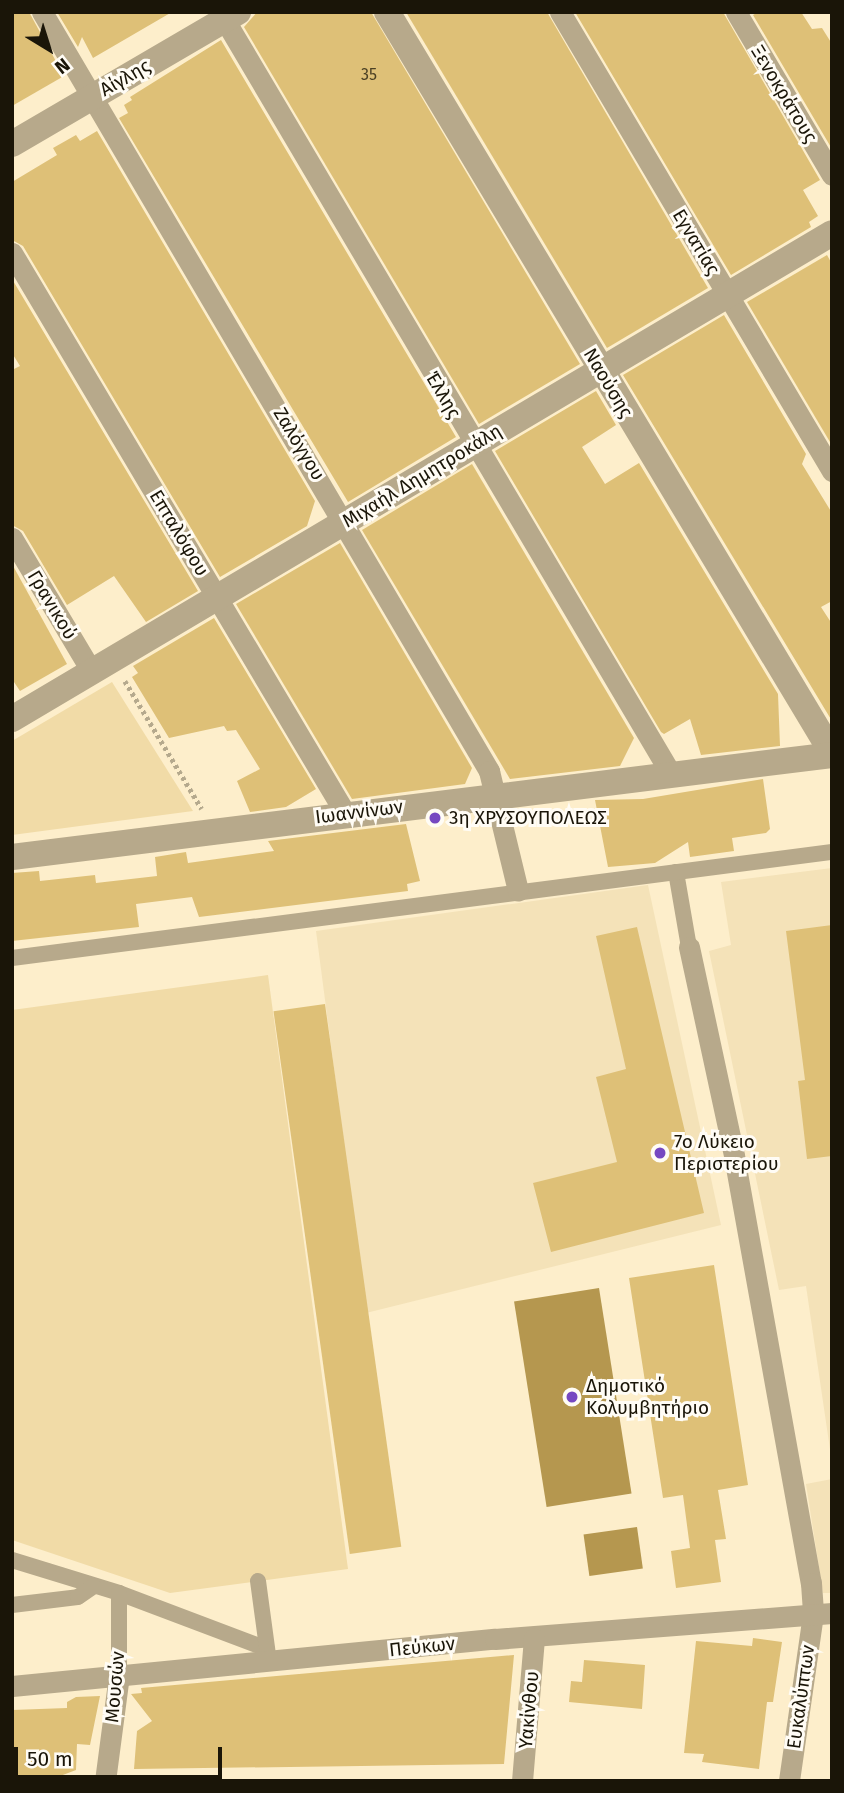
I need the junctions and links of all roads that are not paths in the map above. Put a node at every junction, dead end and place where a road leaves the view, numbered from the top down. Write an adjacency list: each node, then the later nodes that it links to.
1 (42, 12): 6 (street, Ζαλόγγου)
2 (387, 12): 12 (street, Ναούσης)
3 (560, 12): 11 (street, Εγνατίας)
4 (736, 12): 8 (street, Ξενοκράτους)
5 (228, 15): 6 (street, Αίγλης); 13 (street, Έλλης)
6 (93, 97): 7 (street, Αίγλης); 15 (street, Ζαλόγγου)
7 (12, 144)
8 (832, 175)
9 (832, 233): 11 (street, Μιχαήλ Δημητροκάλη)
10 (12, 253): 17 (street, Επταλόφου)
11 (727, 295): 12 (street, Μιχαήλ Δημητροκάλη); 14 (street, Εγνατίας)
12 (601, 370): 13 (street, Μιχαήλ Δημητροκάλη); 20 (street, Ναούσης)
13 (473, 446): 15 (street, Μιχαήλ Δημητροκάλη); 21 (street, Έλλης)
14 (832, 471)
15 (345, 522): 17 (street, Μιχαήλ Δημητροκάλη); 22 (street, Ζαλόγγου)
16 (12, 538): 18 (street, Γρανικού)
17 (218, 598): 18 (street, Μιχαήλ Δημητροκάλη); 23 (street, Επταλόφου)
18 (103, 666): 19 (street, Μιχαήλ Δημητροκάλη)
19 (12, 719)
20 (832, 754): 21 (street, Ιωαννίνων)
21 (671, 774): 22 (street, Ιωαννίνων)
22 (498, 796): 23 (street, Ιωαννίνων); 27 (street, Ζαλόγγου)
23 (345, 813): 25 (street, Ιωαννίνων)
24 (832, 852): 26 (street)
25 (12, 858)
26 (676, 872): 27 (street); 28 (street)
27 (518, 891): 29 (street)
28 (689, 947): 35 (street, Ευκαλύπτων)
29 (12, 958)
30 (12, 1560): 32 (street)
31 (258, 1581): 37 (street)
32 (94, 1586): 33 (street); 34 (street)
33 (119, 1594): 37 (street); 38 (street, Μουσών)
34 (12, 1605)
35 (822, 1613): 36 (street, Πεύκων); 42 (street, Ευκαλύπτων)
36 (534, 1639): 37 (street, Πεύκων); 41 (street, Υακίνθου)
37 (268, 1654): 38 (street, Πεύκων)
38 (119, 1675): 39 (street, Πεύκων); 40 (street, Μουσών)
39 (12, 1686)
40 (105, 1781)
41 (522, 1781)
42 (789, 1781)

